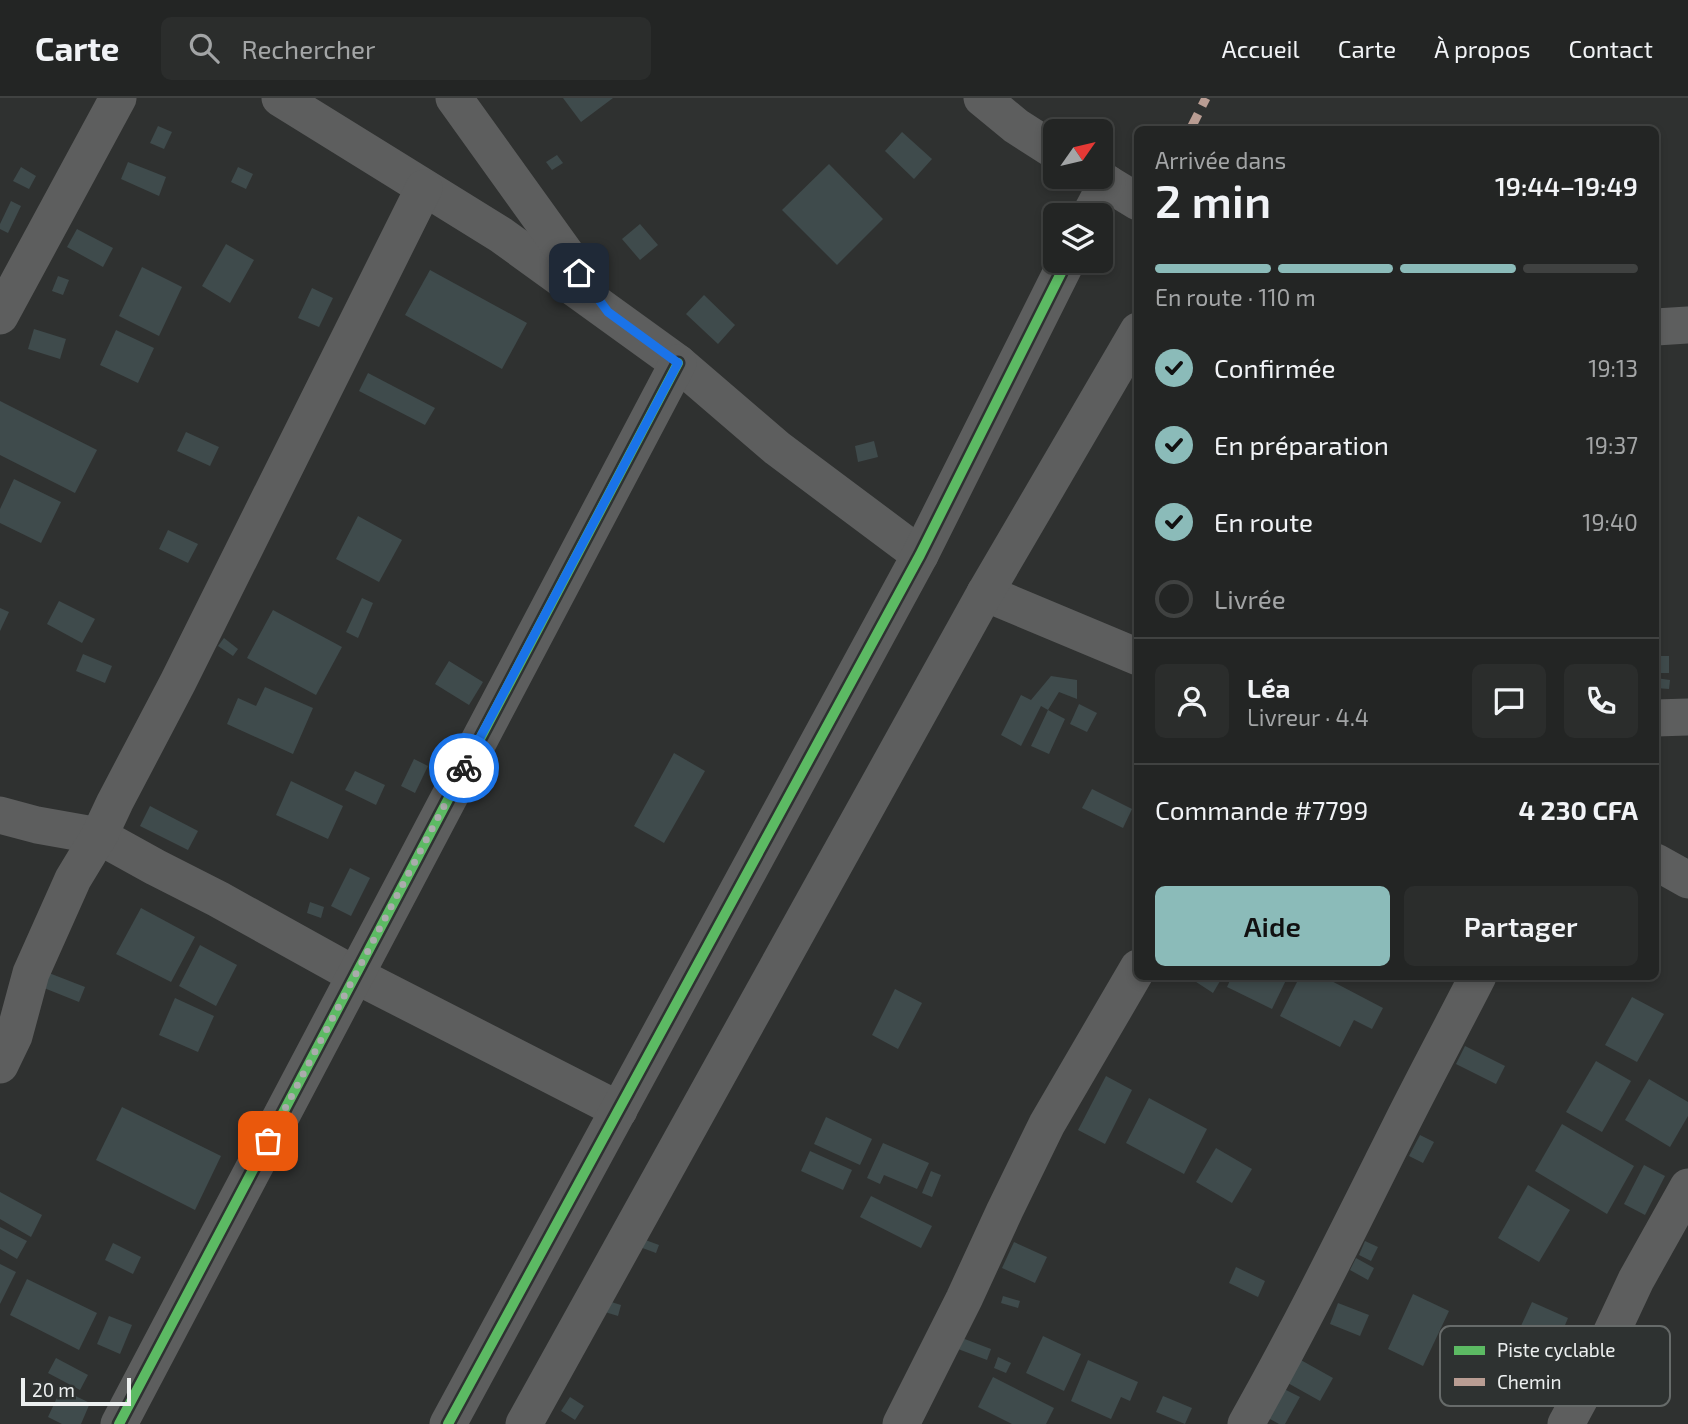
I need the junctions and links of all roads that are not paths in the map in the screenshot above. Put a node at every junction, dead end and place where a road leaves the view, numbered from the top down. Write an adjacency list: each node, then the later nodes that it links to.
1 (118, 98): 11 (street)
2 (280, 98): 7 (street)
3 (454, 98): 10 (street)
4 (982, 98): 5 (street)
5 (1043, 143)
6 (1113, 187): 8 (street)
7 (424, 188): 10 (street); 22 (street)
8 (1134, 200)
9 (1061, 273): 16 (street)
10 (608, 312): 15 (street)
11 (0, 316)
12 (1688, 325): 13 (street)
13 (1659, 327)
14 (1134, 338): 17 (street)
15 (678, 363): 16 (street); 25 (street)
16 (920, 555): 29 (street)
17 (985, 593): 18 (street); 35 (street)
18 (1134, 655)
19 (1688, 717): 20 (street)
20 (1659, 718)
21 (0, 815): 22 (street)
22 (99, 836): 25 (street); 28 (street)
23 (1659, 864): 24 (street)
24 (1688, 880)
25 (355, 975): 29 (street); 33 (street)
26 (1134, 975): 36 (street)
27 (1476, 980): 37 (street)
28 (0, 1065)
29 (619, 1110): 34 (street)
30 (1688, 1187): 31 (street)
31 (1614, 1326)
32 (1576, 1406): 38 (street)
33 (119, 1424)
34 (447, 1424)
35 (524, 1424)
36 (901, 1424)
37 (1246, 1424)
38 (1566, 1424)

